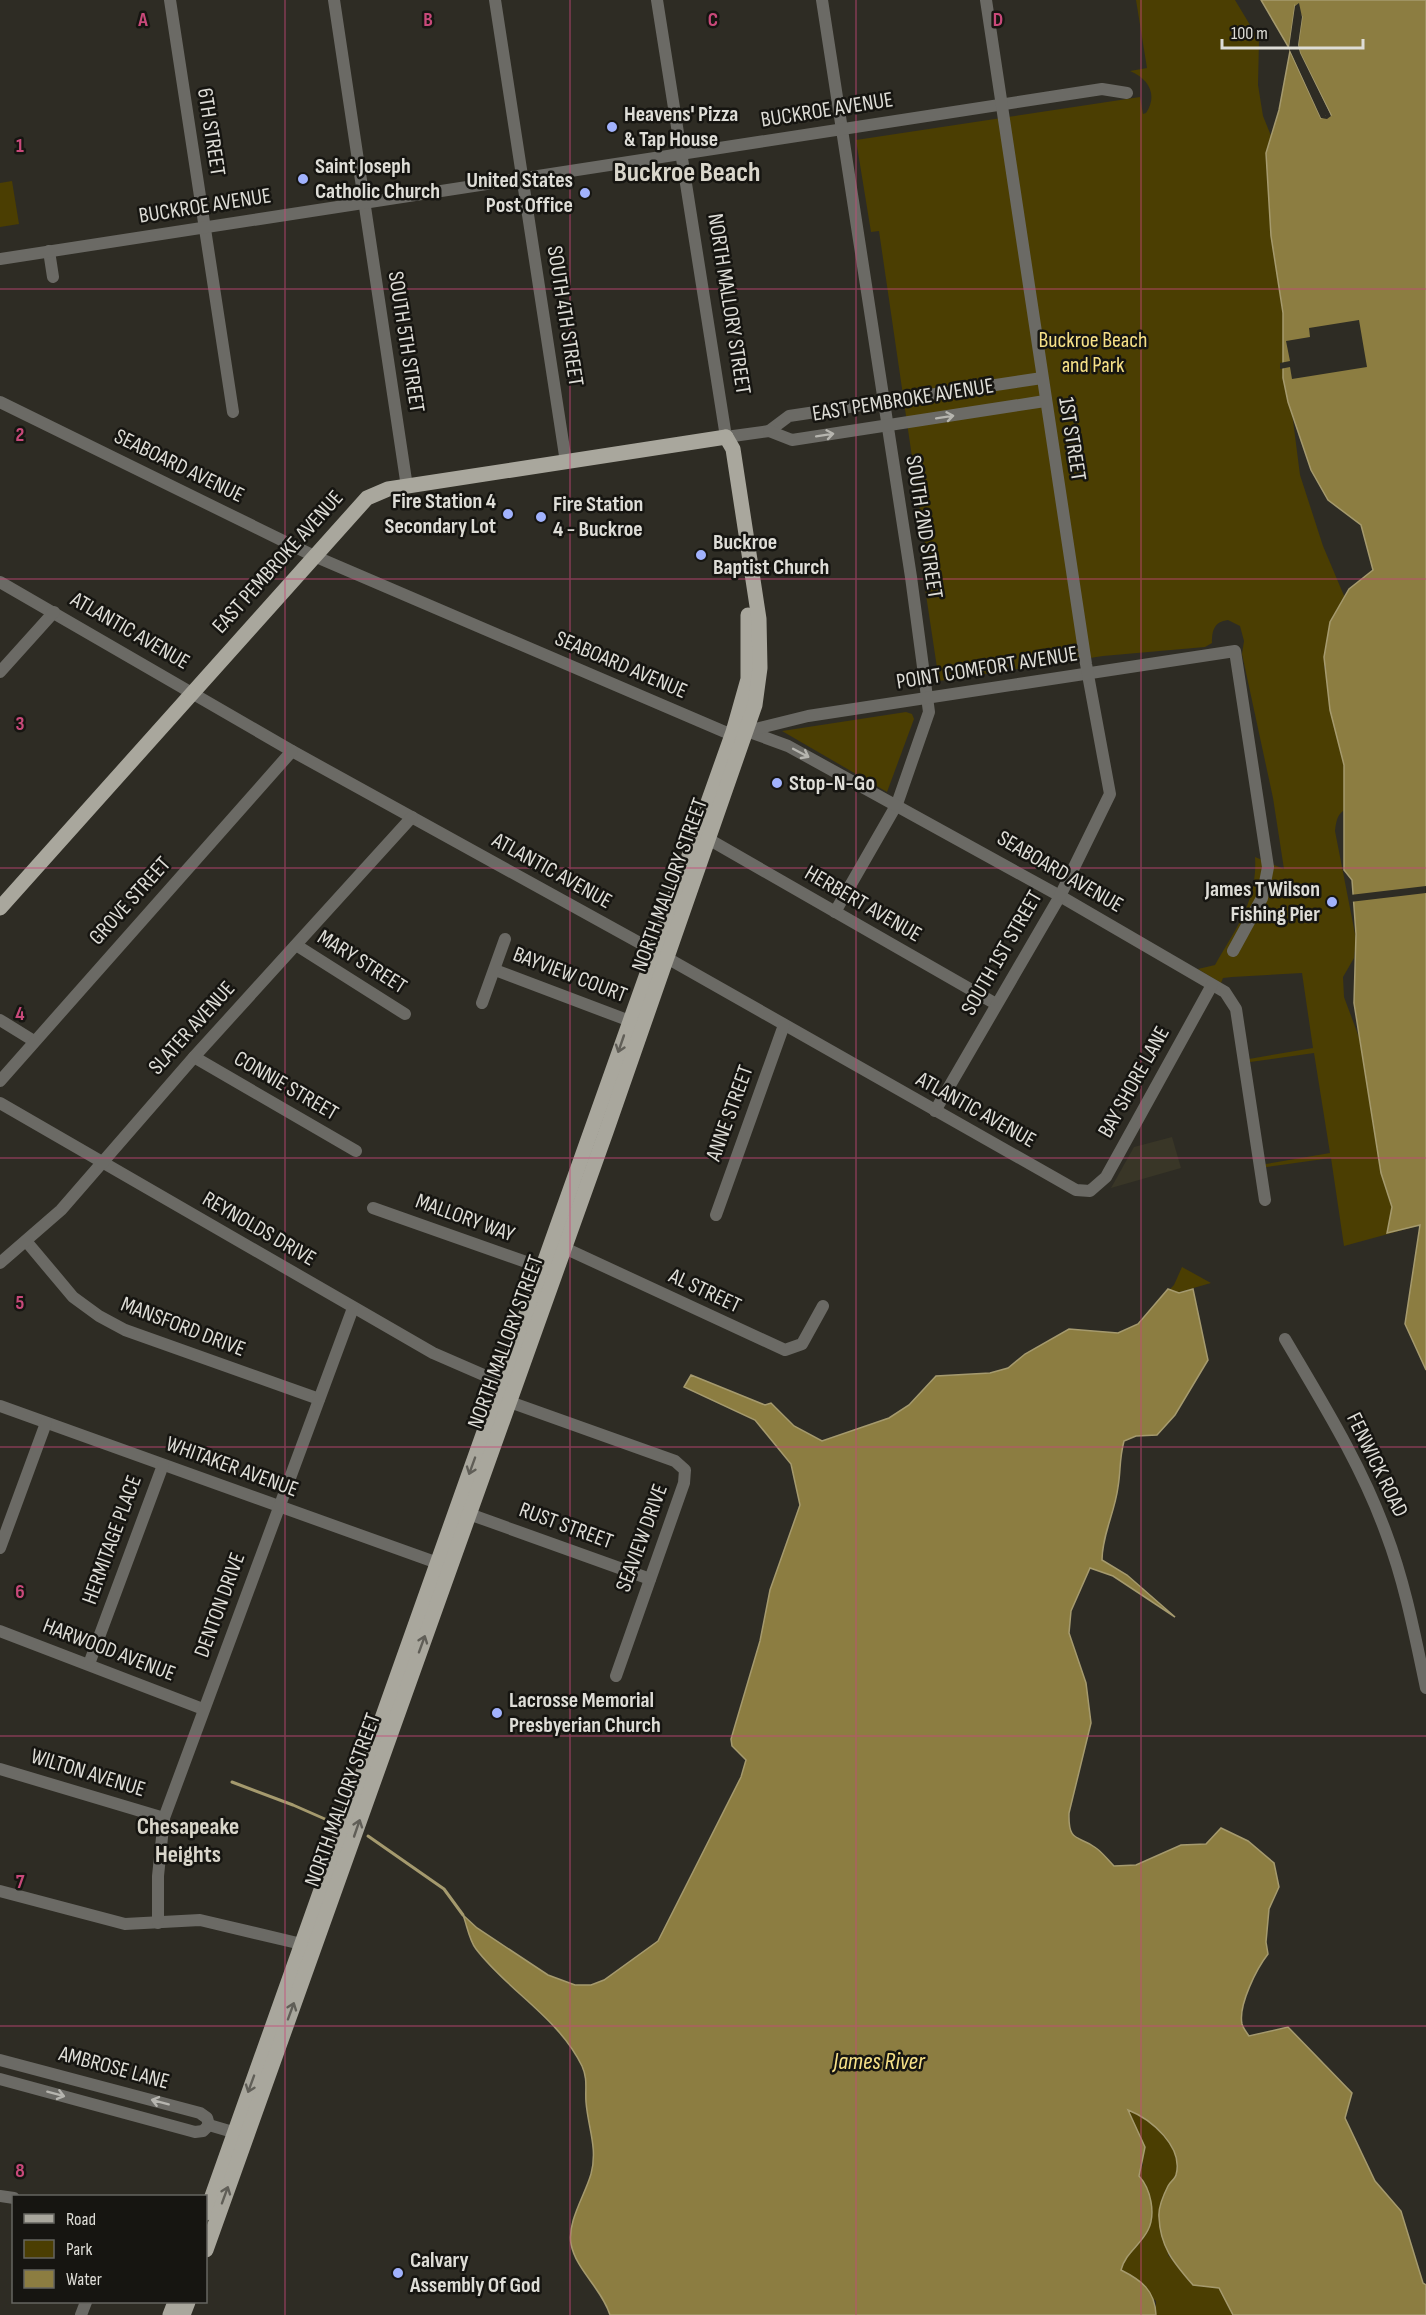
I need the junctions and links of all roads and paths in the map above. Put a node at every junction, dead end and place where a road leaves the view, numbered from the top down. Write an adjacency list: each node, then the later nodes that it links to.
1 (170, 0): 13 (street, 6TH STREET)
2 (334, 0): 12 (street, SOUTH 5TH STREET)
3 (495, 0): 11 (street, SOUTH 4TH STREET)
4 (657, 0): 10 (street, NORTH MALLORY STREET)
5 (822, 0): 9 (street, SOUTH 2ND STREET)
6 (986, 0): 8 (street, 1ST STREET)
7 (1127, 93): 8 (street, BUCKROE AVENUE)
8 (1000, 104): 9 (street, BUCKROE AVENUE); 17 (street, 1ST STREET)
9 (842, 130): 10 (street, BUCKROE AVENUE); 20 (street, SOUTH 2ND STREET)
10 (683, 154): 11 (street, BUCKROE AVENUE); 24 (street, NORTH MALLORY STREET)
11 (522, 178): 12 (street, BUCKROE AVENUE); 25 (street, SOUTH 4TH STREET)
12 (363, 203): 13 (street, BUCKROE AVENUE); 26 (street, SOUTH 5TH STREET)
13 (204, 227): 14 (street, BUCKROE AVENUE); 21 (street, 6TH STREET)
14 (49, 251): 15 (street, BUCKROE AVENUE); 16 (street)
15 (0, 259)
16 (53, 277)
17 (1042, 378): 18 (street, 1ST STREET); 20 (street, EAST PEMBROKE AVENUE)
18 (1045, 401): 22 (street, EAST PEMBROKE AVENUE, one-way to 18); 31 (street, 1ST STREET)
19 (0, 402): 27 (street, SEABOARD AVENUE)
20 (884, 402): 22 (street, SOUTH 2ND STREET); 23 (street, EAST PEMBROKE AVENUE)
21 (232, 412)
22 (887, 426): 23 (street, EAST PEMBROKE AVENUE, one-way to 22); 33 (street, SOUTH 2ND STREET)
23 (769, 431): 24 (street, EAST PEMBROKE AVENUE)
24 (726, 437): 25 (main road, EAST PEMBROKE AVENUE); 34 (main road, NORTH MALLORY STREET)
25 (566, 462): 26 (main road, EAST PEMBROKE AVENUE)
26 (408, 486): 27 (main road, EAST PEMBROKE AVENUE)
27 (314, 556): 32 (main road, EAST PEMBROKE AVENUE); 34 (street, SEABOARD AVENUE)
28 (0, 582): 29 (street, ATLANTIC AVENUE)
29 (54, 612): 30 (street); 32 (street, ATLANTIC AVENUE)
30 (0, 672)
31 (1087, 674): 33 (street, POINT COMFORT AVENUE); 39 (street, SOUTH 1ST STREET); 44 (street, POINT COMFORT AVENUE)
32 (193, 692): 35 (street, ATLANTIC AVENUE); 40 (main road, EAST PEMBROKE AVENUE)
33 (928, 698): 34 (street, POINT COMFORT AVENUE); 36 (street, SOUTH 2ND STREET)
34 (740, 732): 36 (street, SEABOARD AVENUE, one-way to 36); 38 (main road, NORTH MALLORY STREET); 45 (main road, NORTH MALLORY STREET)
35 (292, 751): 37 (street, ATLANTIC AVENUE); 54 (street, GROVE STREET)
36 (897, 804): 39 (street, SEABOARD AVENUE); 41 (street, SOUTH 2ND STREET)
37 (412, 817): 43 (street, SLATER AVENUE); 45 (street, ATLANTIC AVENUE)
38 (710, 840): 41 (street, HERBERT AVENUE); 45 (main road, NORTH MALLORY STREET)
39 (1060, 896): 47 (street, SEABOARD AVENUE); 49 (street, SOUTH 1ST STREET)
40 (0, 908)
41 (836, 912): 49 (street, HERBERT AVENUE)
42 (505, 939): 46 (street, BAYVIEW COURT)
43 (296, 945): 50 (street, MARY STREET); 55 (street, SLATER AVENUE)
44 (1233, 951)
45 (661, 955): 52 (main road, NORTH MALLORY STREET); 53 (street, ATLANTIC AVENUE); 66 (main road, NORTH MALLORY STREET)
46 (495, 970): 48 (street, BAYVIEW COURT); 52 (street, BAYVIEW COURT)
47 (1212, 985): 61 (street, BAY SHORE LANE); 62 (street, SEABOARD AVENUE)
48 (482, 1003)
49 (996, 1004): 58 (street, SOUTH 1ST STREET)
50 (405, 1014)
51 (0, 1020): 54 (street)
52 (630, 1021): 66 (main road, NORTH MALLORY STREET, one-way to 66)
53 (784, 1025): 58 (street, ATLANTIC AVENUE); 64 (street, ANNE STREET)
54 (34, 1041): 56 (street, GROVE STREET)
55 (194, 1057): 59 (street, CONNIE STREET); 60 (street, SLATER AVENUE)
56 (0, 1081)
57 (0, 1103): 60 (street, REYNOLDS DRIVE)
58 (935, 1112): 61 (street, ATLANTIC AVENUE)
59 (356, 1151)
60 (102, 1162): 65 (street, SLATER AVENUE); 70 (street, REYNOLDS DRIVE)
61 (1086, 1192)
62 (1265, 1200)
63 (373, 1208): 68 (street, MALLORY WAY)
64 (716, 1215)
65 (26, 1241): 67 (street, SLATER AVENUE); 73 (street, MANSFORD DRIVE)
66 (558, 1245): 68 (main road, NORTH MALLORY STREET); 69 (street, AL STREET); 72 (main road, NORTH MALLORY STREET)
67 (0, 1263)
68 (543, 1268): 72 (main road, NORTH MALLORY STREET)
69 (823, 1306)
70 (353, 1308): 72 (street, REYNOLDS DRIVE); 73 (street, DENTON DRIVE)
71 (1285, 1339): 85 (street, FENWICK ROAD)
72 (502, 1394): 78 (main road, NORTH MALLORY STREET); 80 (main road, NORTH MALLORY STREET, one-way to 80); 81 (street, SEAVIEW DRIVE)
73 (319, 1399): 77 (street, DENTON DRIVE)
74 (0, 1406): 75 (street, WHITAKER AVENUE)
75 (46, 1423): 76 (street, WHITAKER AVENUE); 79 (street)
76 (163, 1465): 77 (street, WHITAKER AVENUE); 83 (street, HERMITAGE PLACE)
77 (279, 1506): 80 (street, WHITAKER AVENUE); 86 (street, DENTON DRIVE)
78 (469, 1514): 80 (main road, NORTH MALLORY STREET); 81 (street, RUST STREET)
79 (0, 1548)
80 (444, 1565): 91 (main road, NORTH MALLORY STREET)
81 (650, 1579): 84 (street, SEAVIEW DRIVE)
82 (0, 1631): 83 (street, HARWOOD AVENUE)
83 (89, 1664): 86 (street, HARWOOD AVENUE)
84 (616, 1676)
85 (1426, 1688)
86 (203, 1709): 88 (street, DENTON DRIVE)
87 (0, 1769): 88 (street, WILTON AVENUE)
88 (164, 1818): 90 (street, DENTON DRIVE)
89 (0, 1891): 90 (street)
90 (158, 1923): 91 (street)
91 (308, 1945): 95 (main road, NORTH MALLORY STREET)
92 (0, 2060): 94 (street, AMBROSE LANE, one-way to 92)
93 (0, 2079): 94 (street, AMBROSE LANE, one-way to 94)
94 (209, 2125): 95 (street, AMBROSE LANE)
95 (240, 2135): 96 (main road, NORTH MALLORY STREET); 97 (main road, NORTH MALLORY STREET, one-way to 95)
96 (207, 2211)
97 (207, 2247)

